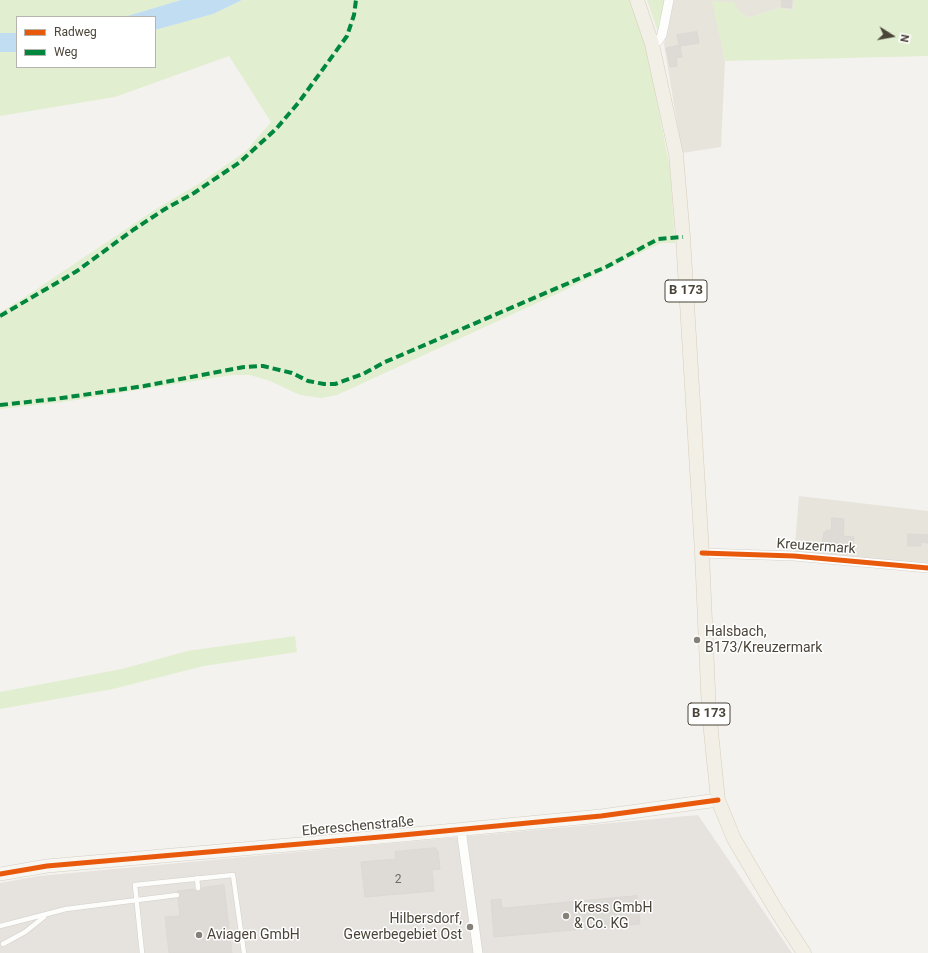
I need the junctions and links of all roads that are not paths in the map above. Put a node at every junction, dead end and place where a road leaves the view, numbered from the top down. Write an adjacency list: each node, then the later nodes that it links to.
1 (637, 0): 3 (main road, B 173 / B 173)
2 (669, 0): 3 (street)
3 (652, 44): 4 (main road, B 173 / B 173)
4 (702, 553): 5 (street, Kreuzermark); 6 (main road, B 173 / B 173)
5 (928, 568)
6 (718, 800): 7 (street, Ebereschenstraße); 19 (main road, B 173 / B 173)
7 (461, 829): 8 (street, Ebereschenstraße); 18 (street)
8 (0, 874)
9 (197, 878): 10 (lane); 12 (lane); 17 (lane)
10 (198, 888)
11 (178, 895): 12 (lane)
12 (136, 900): 13 (lane); 16 (lane)
13 (47, 914): 14 (lane); 15 (lane)
14 (0, 926)
15 (3, 944)
16 (142, 953)
17 (244, 953)
18 (478, 953)
19 (804, 953)

